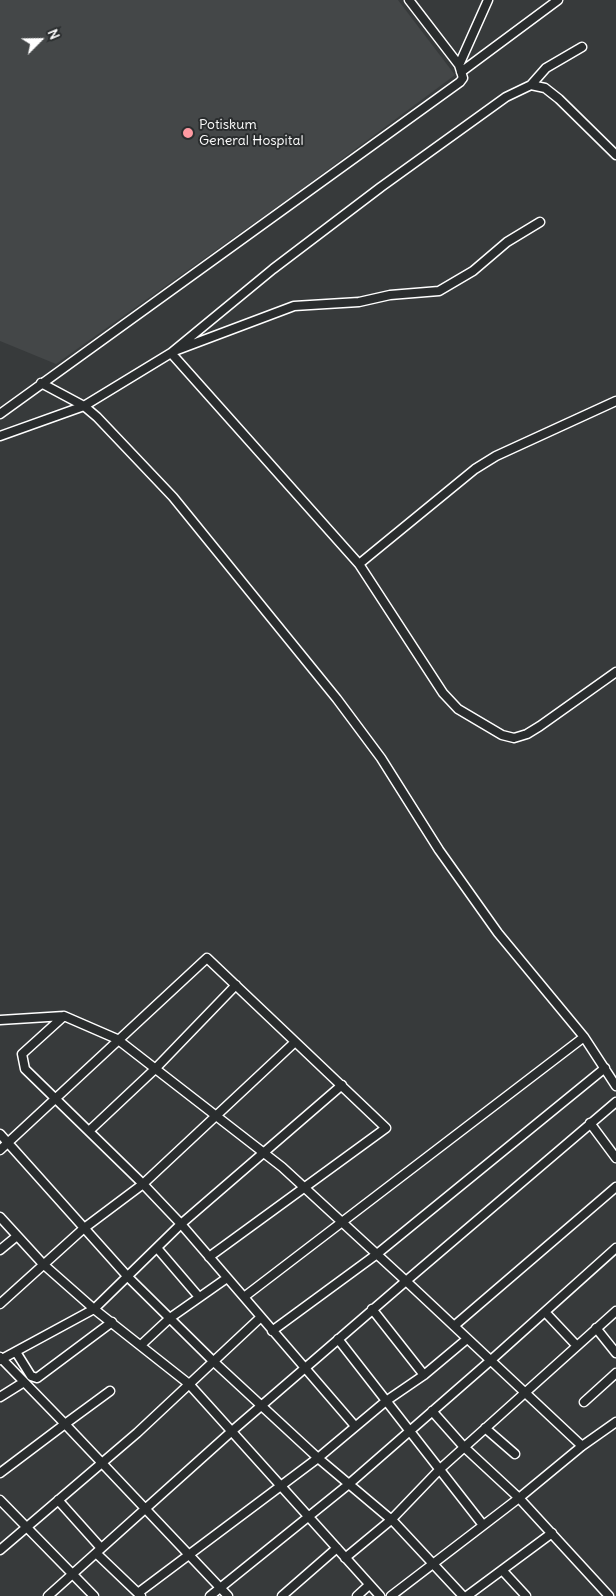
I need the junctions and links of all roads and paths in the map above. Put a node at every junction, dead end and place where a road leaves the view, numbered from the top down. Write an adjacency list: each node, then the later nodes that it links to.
1 (409, 0): 5 (street)
2 (488, 0): 5 (street)
3 (558, 0): 5 (street)
4 (582, 46): 6 (street)
5 (460, 69): 10 (street)
6 (531, 84): 7 (street); 9 (street)
7 (616, 155)
8 (540, 222): 9 (street)
9 (171, 353): 12 (street); 15 (street)
10 (41, 383): 12 (street); 13 (street)
11 (616, 401): 15 (street)
12 (84, 406): 14 (street); 20 (street)
13 (0, 414)
14 (0, 436)
15 (359, 564): 16 (street)
16 (616, 672)
17 (236, 985): 21 (street); 22 (street); 24 (street)
18 (64, 1016): 19 (street); 21 (street); 27 (street)
19 (0, 1020)
20 (584, 1037): 23 (street); 41 (street)
21 (116, 1039): 24 (street); 27 (street)
22 (295, 1042): 25 (street); 29 (street)
23 (605, 1068): 26 (street); 48 (street)
24 (156, 1069): 29 (street); 31 (street)
25 (342, 1085): 35 (street); 38 (street)
26 (616, 1086)
27 (56, 1099): 31 (street); 33 (street)
28 (616, 1102): 30 (street)
29 (215, 1115): 35 (street); 37 (street)
30 (590, 1124): 36 (street); 53 (street)
31 (89, 1131): 37 (street)
32 (0, 1134): 33 (street)
33 (8, 1143): 34 (street); 43 (street)
34 (0, 1150)
35 (262, 1153): 38 (street); 42 (street)
36 (616, 1158)
37 (143, 1184): 42 (street); 43 (street)
38 (304, 1186): 41 (street); 49 (street)
39 (616, 1187): 64 (street)
40 (0, 1218): 44 (street)
41 (342, 1222): 48 (street); 55 (street)
42 (180, 1224): 45 (street); 49 (street)
43 (83, 1229): 50 (street); 51 (street)
44 (17, 1236): 47 (street); 50 (street)
45 (157, 1248): 51 (street); 54 (street)
46 (616, 1248): 60 (street)
47 (0, 1250)
48 (377, 1254): 53 (street); 66 (street)
49 (209, 1257): 52 (street)
50 (43, 1264): 56 (street); 57 (street)
51 (128, 1277): 57 (street); 61 (street)
52 (227, 1278): 54 (street); 55 (street)
53 (406, 1281): 58 (street); 64 (street)
54 (199, 1297): 61 (street)
55 (244, 1298): 62 (street)
56 (0, 1304)
57 (94, 1309): 63 (street); 71 (street)
58 (372, 1309): 67 (street); 78 (street)
59 (616, 1311): 65 (street)
60 (545, 1312): 70 (street); 75 (street)
61 (170, 1318): 69 (street); 74 (street)
62 (261, 1318): 66 (street); 74 (street)
63 (112, 1322): 69 (street); 71 (street)
64 (454, 1326): 68 (street)
65 (596, 1328): 70 (street); 72 (street)
66 (272, 1331): 76 (street)
67 (338, 1339): 76 (street); 84 (street)
68 (467, 1339): 75 (street); 78 (street)
69 (141, 1345): 80 (street)
70 (577, 1346): 82 (street)
71 (16, 1352): 73 (street)
72 (616, 1353)
73 (0, 1359): 79 (street)
74 (213, 1361): 80 (street); 86 (street)
75 (490, 1361): 82 (street); 87 (street)
76 (305, 1369): 86 (street); 90 (street)
77 (616, 1373): 85 (street)
78 (424, 1375): 84 (street)
79 (24, 1382): 83 (street); 89 (street)
80 (189, 1384): 93 (street); 98 (street)
81 (110, 1391): 89 (street)
82 (524, 1393): 91 (street); 94 (street)
83 (0, 1398)
84 (386, 1401): 90 (street); 92 (street)
85 (584, 1402)
86 (262, 1406): 93 (street); 97 (street)
87 (432, 1411): 92 (street); 95 (street)
88 (616, 1422): 94 (street)
89 (65, 1424): 98 (street); 100 (street)
90 (355, 1426): 97 (street)
91 (486, 1428): 95 (street); 96 (street)
92 (410, 1430): 99 (street); 101 (street)
93 (232, 1431): 102 (street); 106 (street)
94 (582, 1446): 103 (street)
95 (464, 1447): 99 (street); 103 (street)
96 (516, 1454)
97 (318, 1458): 101 (street); 102 (street)
98 (101, 1463): 105 (street); 106 (street)
99 (440, 1469): 108 (street); 109 (street)
100 (0, 1473)
101 (349, 1484): 107 (street); 108 (street)
102 (280, 1487): 107 (street); 115 (street)
103 (519, 1498): 109 (street); 111 (street)
104 (0, 1500): 110 (street)
105 (58, 1500): 110 (street); 114 (street)
106 (144, 1510): 114 (street); 115 (street)
107 (308, 1516): 112 (street); 121 (street)
108 (391, 1520): 116 (street); 117 (street)
109 (483, 1525): 117 (street)
110 (27, 1527): 113 (street); 119 (street)
111 (552, 1533): 118 (street); 133 (street)
112 (337, 1548): 116 (street); 127 (street)
113 (0, 1550)
114 (99, 1551): 119 (street); 122 (street)
115 (189, 1555): 121 (street); 122 (street)
116 (345, 1558): 120 (street)
117 (433, 1564): 130 (street); 131 (street)
118 (502, 1570): 131 (street); 132 (street)
119 (73, 1574): 123 (street); 124 (street)
120 (369, 1585): 128 (street); 129 (street)
121 (220, 1588): 125 (street); 126 (street)
122 (140, 1595)
123 (48, 1596)
124 (94, 1596)
125 (210, 1596)
126 (228, 1596)
127 (282, 1596)
128 (357, 1596)
129 (380, 1596)
130 (390, 1596)
131 (465, 1596)
132 (526, 1596)
133 (609, 1596)

